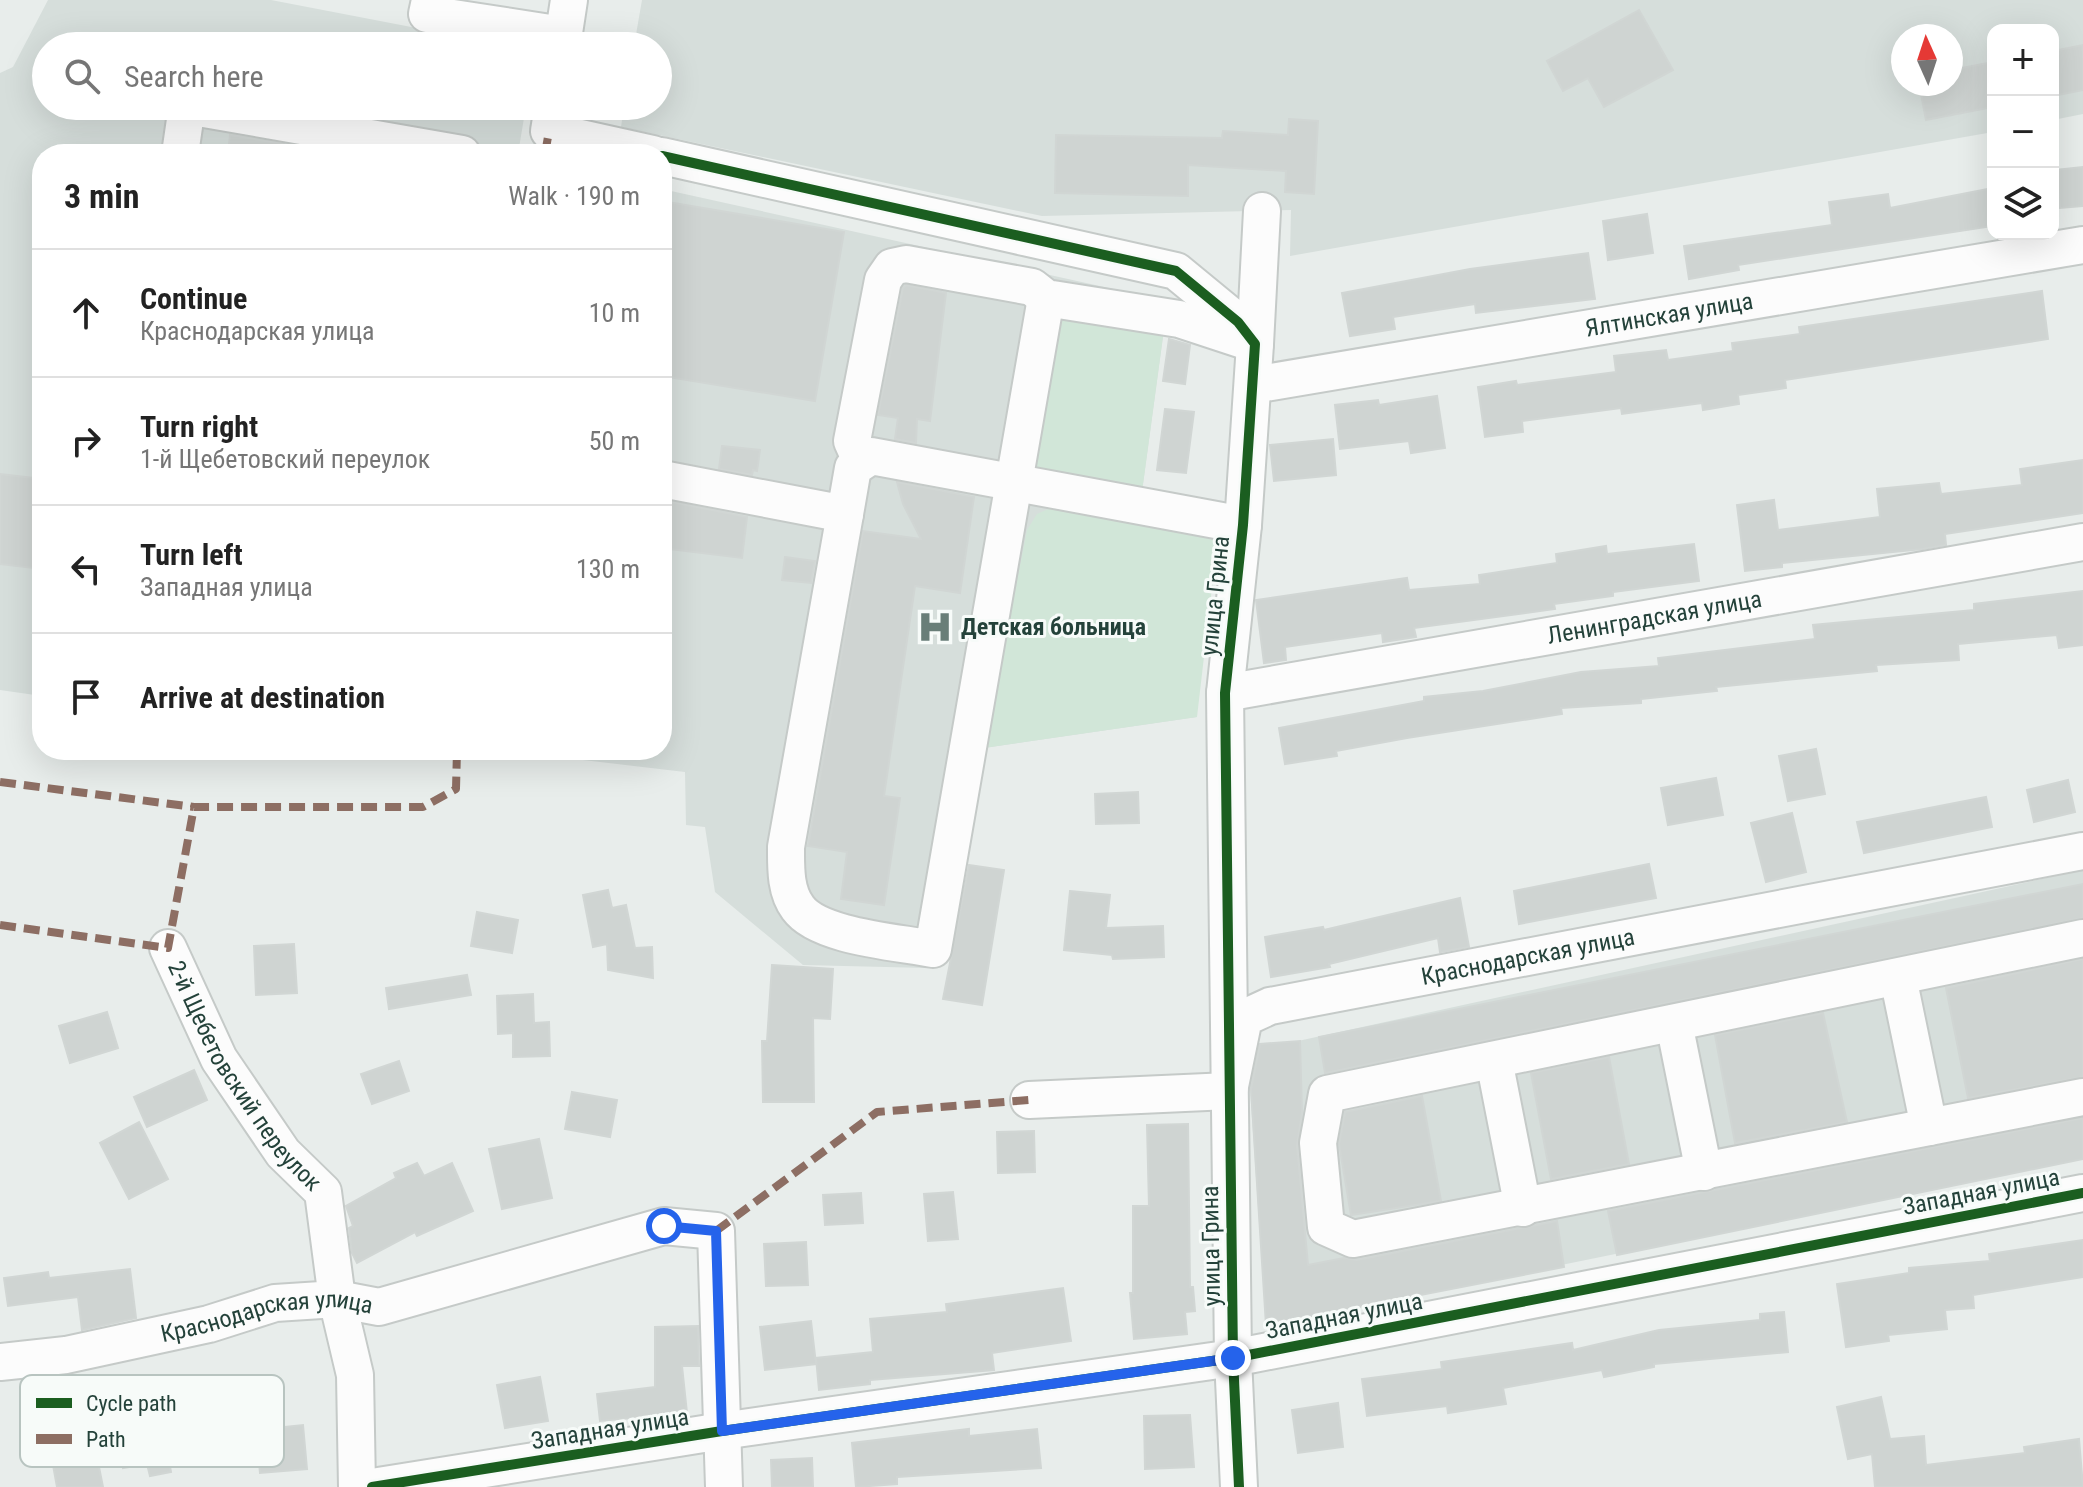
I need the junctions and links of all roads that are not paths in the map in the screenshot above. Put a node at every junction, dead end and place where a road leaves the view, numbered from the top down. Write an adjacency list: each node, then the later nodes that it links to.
1 (430, 0): 3 (street)
2 (569, 0): 4 (street)
3 (517, 32)
4 (564, 32)
5 (185, 120): 8 (street)
6 (267, 120): 9 (street)
7 (557, 120): 10 (street)
8 (181, 144)
9 (405, 144)
10 (625, 144)
11 (672, 158): 15 (street)
12 (1262, 211): 15 (street, улица Грина)
13 (2083, 245): 16 (street, Ялтинская улица)
14 (1046, 298): 15 (street); 17 (street); 19 (street)
15 (1255, 344): 16 (street, улица Грина)
16 (1253, 385): 21 (street, улица Грина)
17 (861, 461): 19 (street); 20 (street)
18 (672, 481): 20 (street)
19 (1016, 481): 20 (street); 21 (street)
20 (845, 514)
21 (1243, 525): 23 (street, улица Грина)
22 (2083, 542): 23 (street, Ленинградская улица)
23 (1225, 693): 30 (street, улица Грина)
24 (2083, 851): 30 (street, Краснодарская улица)
25 (2083, 938): 27 (street)
26 (168, 948): 37 (street, 2-й Щебетовский переулок)
27 (1898, 977): 28 (street); 33 (street)
28 (1674, 1023): 29 (street); 34 (street)
29 (1494, 1060): 36 (street); 36 (street)
30 (1229, 1091): 32 (street); 38 (street, улица Грина)
31 (2083, 1097): 33 (street)
32 (1029, 1100)
33 (1929, 1127): 34 (street)
34 (1704, 1172): 36 (street)
35 (2083, 1193): 38 (street, Западная улица)
36 (1523, 1208)
37 (337, 1299): 39 (street, Краснодарская улица); 40 (street, Краснодарская улица); 41 (street, 2-й Щебетовский переулок)
38 (1233, 1358): 40 (street, Западная улица); 44 (street, улица Грина)
39 (0, 1362)
40 (722, 1431): 42 (street, Западная улица); 43 (street)
41 (357, 1487)
42 (372, 1487)
43 (724, 1487)
44 (1239, 1487)

